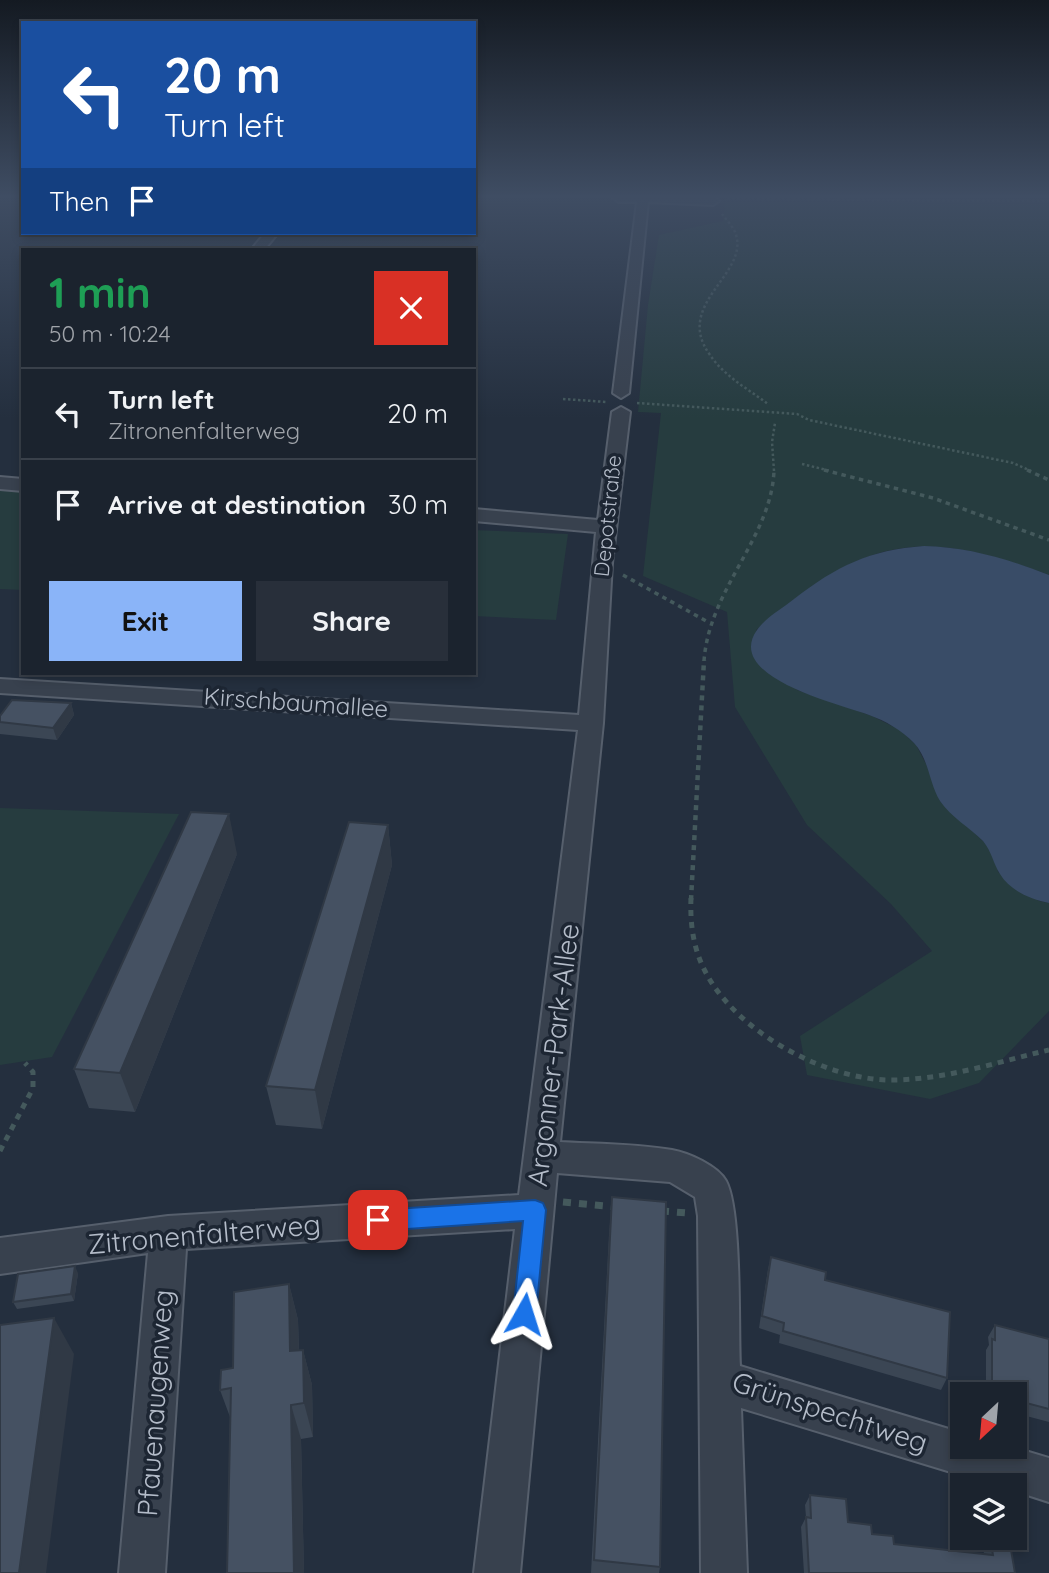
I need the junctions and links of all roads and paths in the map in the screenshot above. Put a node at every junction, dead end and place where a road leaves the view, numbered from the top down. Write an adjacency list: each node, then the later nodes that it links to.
1 (636, 271): 4 (street, Depotstraße)
2 (726, 271): 5 (path)
3 (563, 399): 4 (path)
4 (623, 403): 8 (path); 12 (lane, Depotstraße)
5 (768, 404)
6 (775, 423): 16 (path)
7 (802, 464): 13 (path)
8 (1049, 480)
9 (0, 483): 10 (street)
10 (21, 485)
11 (476, 515): 12 (street)
12 (606, 527): 14 (lane, Depotstraße)
13 (1049, 540)
14 (602, 563): 15 (lane, Depotstraße); 16 (path)
15 (598, 620): 18 (street, Argonner-Park-Allee)
16 (708, 622): 19 (path)
17 (0, 686): 18 (street, Kirschbaumallee)
18 (591, 723): 22 (street, Argonner-Park-Allee)
19 (1049, 1050)
20 (25, 1063): 21 (path)
21 (0, 1152)
22 (541, 1156): 23 (street, Argonner-Park-Allee); 26 (street, Grünspechtweg)
23 (536, 1205): 24 (path); 27 (street, Zitronenfalterweg); 32 (street, Argonner-Park-Allee)
24 (619, 1207)
25 (647, 1210): 26 (path)
26 (716, 1216): 29 (street, Grünspechtweg)
27 (168, 1233): 28 (street, Zitronenfalterweg); 31 (street, Pfauenaugenweg)
28 (0, 1256)
29 (720, 1381): 30 (street, Grünspechtweg); 33 (street)
30 (1049, 1480)
31 (142, 1573)
32 (498, 1573)
33 (724, 1573)

